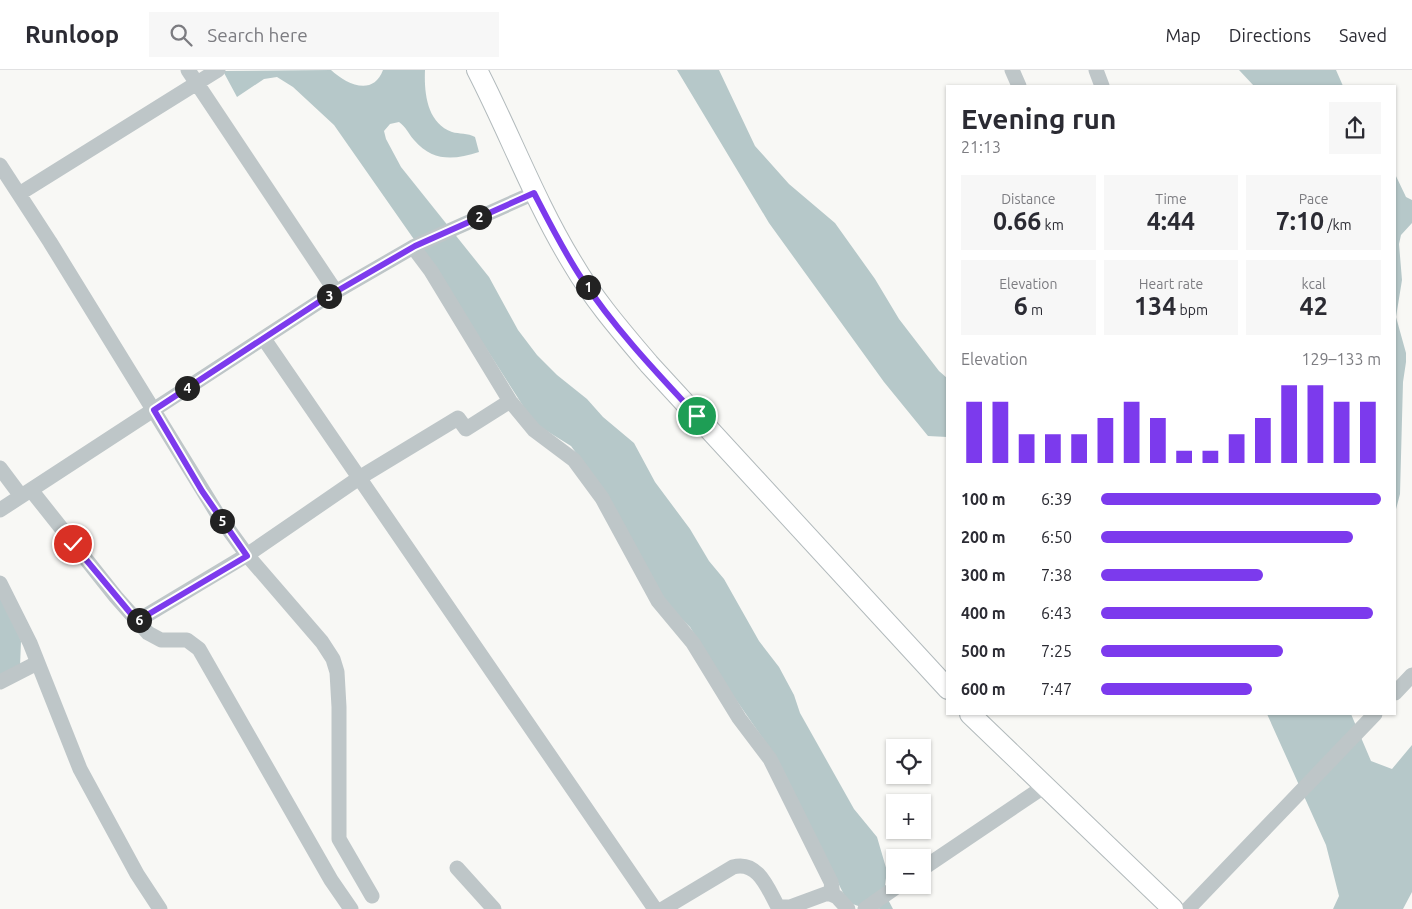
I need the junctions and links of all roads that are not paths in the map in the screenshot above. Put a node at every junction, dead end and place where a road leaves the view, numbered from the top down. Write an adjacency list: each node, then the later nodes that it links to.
1 (188, 70): 6 (street)
2 (218, 70): 6 (street)
3 (477, 70): 10 (main road)
4 (1012, 70): 7 (street)
5 (1096, 70): 8 (street)
6 (198, 84): 11 (street); 13 (street)
7 (1019, 85)
8 (1102, 85)
9 (0, 164): 11 (street)
10 (534, 193): 12 (street); 27 (main road)
11 (19, 194): 16 (street)
12 (414, 246): 13 (street); 15 (street)
13 (336, 292): 14 (street)
14 (264, 339): 16 (street); 18 (street)
15 (510, 401): 18 (street); 35 (street)
16 (154, 410): 19 (street); 21 (street)
17 (0, 468): 19 (street)
18 (359, 478): 21 (street); 40 (street)
19 (26, 493): 20 (street); 23 (street)
20 (0, 510)
21 (247, 556): 23 (street); 36 (street)
22 (0, 583): 24 (street)
23 (137, 621): 38 (street)
24 (37, 663): 26 (street); 37 (street)
25 (1412, 675): 28 (street)
26 (0, 682)
27 (946, 687)
28 (1396, 692)
29 (971, 715): 31 (main road)
30 (1374, 715): 45 (street)
31 (1045, 786): 32 (street); 44 (main road)
32 (931, 863)
33 (457, 868): 39 (street)
34 (886, 894): 43 (street)
35 (833, 895): 41 (street); 42 (street)
36 (372, 896)
37 (160, 909)
38 (352, 909)
39 (494, 909)
40 (655, 909)
41 (663, 909)
42 (848, 909)
43 (865, 909)
44 (1173, 909)
45 (1188, 909)

